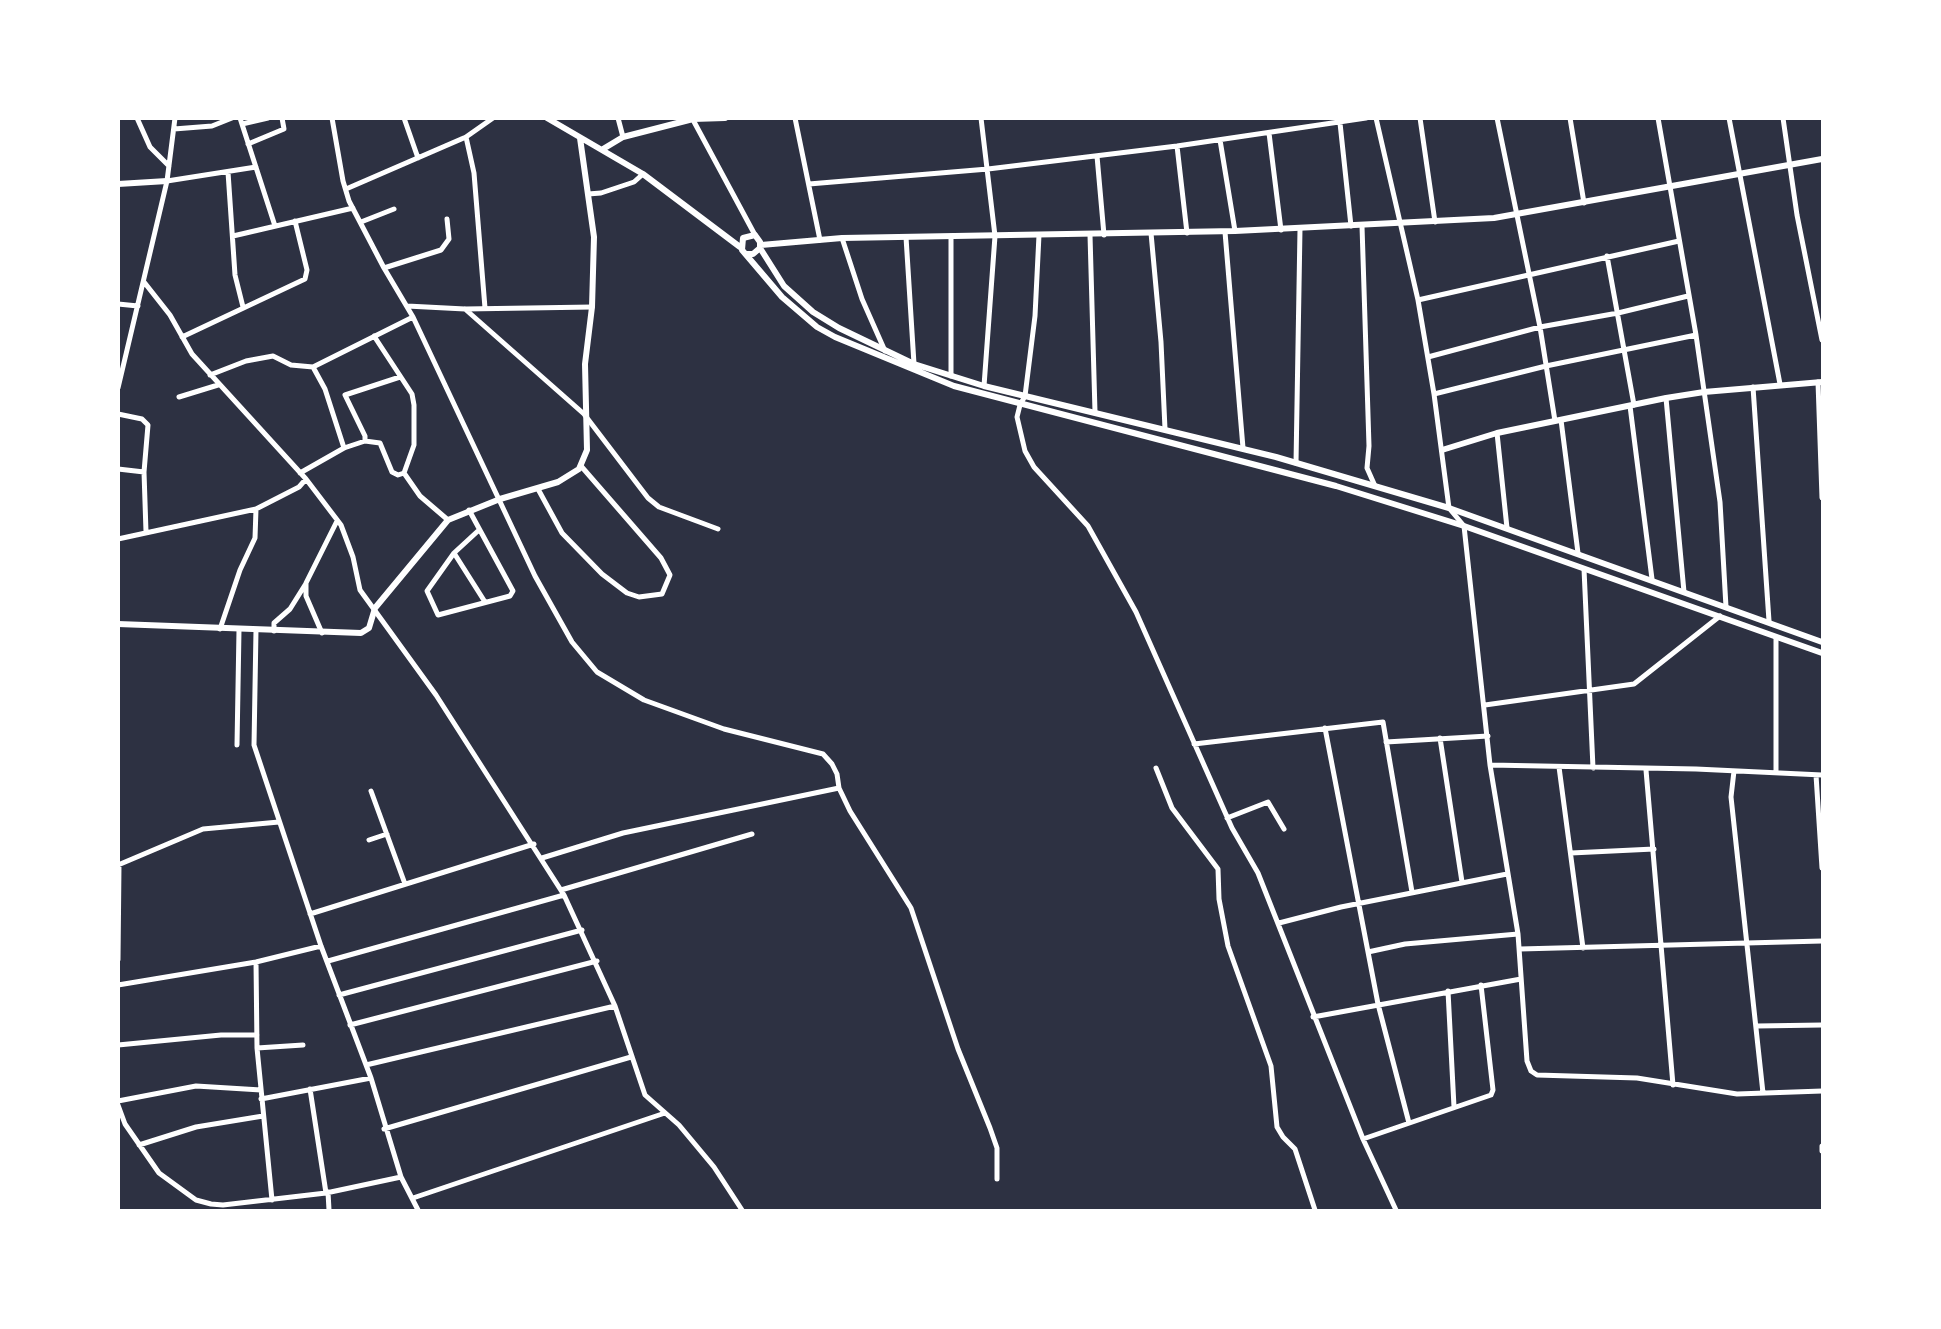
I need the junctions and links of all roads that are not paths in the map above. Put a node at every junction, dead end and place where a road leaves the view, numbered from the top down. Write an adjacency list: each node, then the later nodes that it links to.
1 (137, 118): 39 (street)
2 (175, 118): 27 (street)
3 (232, 118): 27 (street)
4 (268, 118): 24 (street)
5 (282, 118): 33 (street)
6 (332, 118): 50 (street)
7 (404, 118): 37 (street)
8 (493, 118): 29 (street)
9 (548, 118): 31 (street)
10 (618, 118): 30 (street)
11 (725, 118): 23 (street)
12 (795, 118): 48 (street)
13 (981, 118): 42 (street)
14 (1318, 118): 26 (street)
15 (1366, 118): 25 (street)
16 (1376, 118): 60 (street)
17 (1420, 118): 59 (street)
18 (1497, 118): 55 (street)
19 (1570, 118): 52 (street)
20 (1658, 118): 49 (street)
21 (1729, 118): 45 (street)
22 (1783, 118): 40 (street)
23 (692, 119): 30 (street); 70 (street)
24 (241, 121): 33 (street)
25 (1340, 123): 26 (street); 63 (street)
26 (1321, 126): 28 (street)
27 (174, 129): 39 (street)
28 (1269, 133): 32 (street); 65 (street)
29 (466, 137): 37 (street); 95 (street)
30 (623, 137): 35 (street)
31 (580, 138): 35 (street); 51 (street)
32 (1220, 140): 34 (street); 66 (street)
33 (248, 144): 41 (street)
34 (1177, 146): 36 (street); 69 (street)
35 (603, 149): 44 (street)
36 (1097, 156): 42 (street); 73 (street)
37 (418, 158): 50 (street)
38 (1822, 161): 40 (street)
39 (169, 166): 46 (street)
40 (1789, 166): 45 (street); 103 (street)
41 (255, 167): 43 (street); 62 (street)
42 (988, 169): 48 (street); 76 (street)
43 (228, 172): 46 (street); 74 (street)
44 (643, 174): 51 (street); 82 (street)
45 (1740, 176): 49 (street); 114 (street)
46 (167, 181): 47 (street); 87 (street)
47 (118, 184)
48 (809, 184): 79 (street)
49 (1670, 188): 52 (street); 80 (street)
50 (346, 189): 53 (street)
51 (588, 194): 94 (street)
52 (1584, 203): 55 (street)
53 (353, 208): 57 (street); 58 (street)
54 (394, 209): 58 (street)
55 (1518, 215): 59 (street); 86 (street)
56 (447, 219): 85 (street)
57 (295, 221): 62 (street); 93 (street)
58 (361, 222): 85 (street)
59 (1435, 222): 60 (street)
60 (1401, 224): 61 (street); 89 (street)
61 (1362, 225): 63 (street); 143 (street)
62 (275, 226): 74 (street)
63 (1351, 226): 64 (street)
64 (1300, 229): 65 (street); 136 (street)
65 (1281, 230): 66 (street)
66 (1235, 231): 67 (street)
67 (1225, 232): 69 (street); 134 (street)
68 (1151, 233): 69 (street); 73 (street); 130 (street)
69 (1187, 233)
70 (755, 235): 81 (street); 82 (street)
71 (1039, 235): 72 (street); 76 (street); 121 (street)
72 (1090, 235): 73 (street); 126 (street)
73 (1104, 235)
74 (233, 236): 93 (street)
75 (951, 236): 76 (street); 77 (street); 111 (street)
76 (996, 236): 116 (street)
77 (906, 237): 78 (street); 107 (street)
78 (842, 238): 79 (street); 105 (street)
79 (820, 240): 81 (street)
80 (1678, 241): 84 (street); 88 (street)
81 (760, 246): 83 (street); 105 (street)
82 (740, 247): 83 (street)
83 (747, 254): 124 (street)
84 (1607, 256): 86 (street); 97 (street)
85 (384, 268): 92 (street)
86 (1528, 274): 89 (street); 99 (street)
87 (144, 282): 91 (street); 102 (street)
88 (1688, 296): 97 (street); 101 (street)
89 (1418, 300): 106 (street)
90 (118, 304): 91 (street)
91 (138, 306): 118 (street)
92 (407, 306): 96 (street); 98 (street)
93 (243, 307): 102 (street)
94 (592, 307): 95 (street); 128 (street)
95 (485, 308): 96 (street)
96 (465, 309): 128 (street)
97 (1618, 313): 99 (street); 104 (street)
98 (413, 317): 100 (street); 146 (street)
99 (1540, 327): 106 (street); 108 (street)
100 (374, 336): 109 (street); 112 (street)
101 (1696, 336): 104 (street); 119 (street)
102 (182, 337): 110 (street)
103 (1822, 340)
104 (1625, 348): 108 (street); 125 (street)
105 (885, 351): 107 (street)
106 (1428, 357): 120 (street)
107 (914, 364): 111 (street)
108 (1546, 366): 120 (street); 129 (street)
109 (313, 367): 110 (street); 133 (street)
110 (210, 375): 115 (street)
111 (951, 376): 116 (street)
112 (400, 377): 132 (street); 141 (street)
113 (1820, 382): 114 (street); 145 (street)
114 (1780, 384): 117 (street)
115 (218, 385): 122 (street); 140 (street)
116 (984, 386): 121 (street)
117 (1753, 387): 119 (street); 168 (street)
118 (118, 388)
119 (1704, 392): 123 (street); 165 (street)
120 (1434, 394): 135 (street)
121 (1025, 396): 124 (street); 126 (street)
122 (179, 397)
123 (1666, 398): 125 (street); 163 (street)
124 (1020, 405): 152 (street); 184 (street)
125 (1632, 405): 129 (street); 161 (street)
126 (1095, 412): 130 (street)
127 (118, 414): 139 (street)
128 (584, 414): 137 (street); 154 (street)
129 (1558, 420): 131 (street); 159 (street)
130 (1165, 429): 134 (street)
131 (1497, 433): 135 (street); 153 (street)
132 (365, 441): 133 (street); 141 (street)
133 (344, 448): 140 (street)
134 (1243, 448): 136 (street)
135 (1442, 450): 147 (street)
136 (1296, 463): 143 (street)
137 (582, 465): 144 (street); 144 (street)
138 (118, 469): 139 (street)
139 (144, 472): 156 (street)
140 (300, 473): 142 (street)
141 (404, 473): 150 (street)
142 (306, 479): 148 (street); 151 (street)
143 (1375, 486): 147 (street)
144 (538, 489): 146 (street)
145 (1822, 498)
146 (500, 499): 149 (street); 194 (street)
147 (1449, 508): 152 (street); 153 (street)
148 (256, 509): 156 (street); 170 (street)
149 (469, 510): 150 (street); 155 (street)
150 (448, 520): 166 (street)
151 (338, 521): 162 (street); 166 (street)
152 (1464, 526): 160 (street); 179 (street)
153 (1507, 528): 159 (street)
154 (718, 529)
155 (479, 530): 158 (street); 164 (street)
156 (146, 532): 157 (street)
157 (118, 539)
158 (454, 553): 164 (street); 164 (street)
159 (1578, 553): 161 (street)
160 (1584, 568): 167 (street); 178 (street)
161 (1652, 579): 163 (street)
162 (306, 584): 173 (street); 174 (street)
163 (1684, 592): 165 (street)
164 (485, 602)
165 (1726, 607): 168 (street)
166 (375, 609): 174 (street); 202 (street)
167 (1720, 616): 175 (street); 178 (street)
168 (1769, 621): 176 (street)
169 (118, 624): 170 (street)
170 (219, 630): 171 (street)
171 (239, 630): 172 (street); 185 (street)
172 (256, 630): 173 (street); 197 (street)
173 (274, 631): 174 (street)
174 (322, 633)
175 (1776, 637): 177 (street); 192 (street)
176 (1822, 642)
177 (1822, 653)
178 (1591, 690): 179 (street); 189 (street)
179 (1485, 705): 181 (street)
180 (1325, 728): 183 (street); 184 (street); 213 (street)
181 (1488, 736): 182 (street); 186 (street)
182 (1440, 738): 183 (street); 209 (street)
183 (1386, 742): 211 (street)
184 (1194, 744): 196 (street)
185 (237, 745)
186 (1490, 765): 187 (street); 208 (street)
187 (1559, 767): 189 (street); 204 (street)
188 (1156, 768): 271 (street)
189 (1593, 768): 190 (street)
190 (1646, 770): 191 (street); 203 (street)
191 (1734, 771): 192 (street); 219 (street)
192 (1776, 773): 193 (street)
193 (1819, 775): 207 (street)
194 (839, 788): 205 (street); 264 (street)
195 (371, 791): 199 (street)
196 (1227, 818): 198 (street); 215 (street)
197 (279, 822): 206 (street); 214 (street)
198 (1284, 829)
199 (387, 834): 201 (street); 210 (street)
200 (752, 834): 212 (street)
201 (369, 840)
202 (534, 844): 205 (street); 210 (street)
203 (1654, 849): 204 (street); 221 (street)
204 (1571, 853): 222 (street)
205 (542, 858): 212 (street)
206 (119, 865): 225 (street)
207 (1822, 868)
208 (1507, 874): 209 (street); 217 (street)
209 (1462, 882): 211 (street)
210 (405, 884): 214 (street)
211 (1412, 892): 213 (street)
212 (563, 893): 216 (street); 226 (street)
213 (1359, 904): 215 (street); 224 (street)
214 (310, 914): 220 (street)
215 (1279, 923): 236 (street)
216 (582, 930): 227 (street); 233 (street)
217 (1518, 934): 223 (street); 224 (street)
218 (1822, 941): 219 (street)
219 (1748, 943): 221 (street); 239 (street)
220 (321, 946): 226 (street); 228 (street)
221 (1663, 946): 222 (street); 247 (street)
222 (1583, 948): 223 (street)
223 (1520, 949): 229 (street)
224 (1368, 952): 234 (street)
225 (118, 960)
226 (328, 961): 233 (street)
227 (597, 961): 235 (street); 237 (street)
228 (256, 962): 230 (street); 240 (street)
229 (1521, 979): 231 (street); 247 (street)
230 (118, 985)
231 (1481, 986): 232 (street); 254 (street)
232 (1448, 991): 234 (street); 254 (street)
233 (339, 995): 237 (street)
234 (1378, 1004): 236 (street); 257 (street)
235 (615, 1006): 244 (street); 245 (street)
236 (1313, 1017): 259 (street)
237 (350, 1025): 245 (street)
238 (1822, 1025): 239 (street)
239 (1757, 1026): 251 (street)
240 (257, 1035): 241 (street); 243 (street)
241 (118, 1045)
242 (303, 1045): 243 (street)
243 (257, 1048): 249 (street)
244 (631, 1057): 255 (street); 258 (street)
245 (366, 1065): 246 (street)
246 (371, 1078): 248 (street); 258 (street)
247 (1674, 1085): 251 (street)
248 (310, 1089): 252 (street); 265 (street)
249 (261, 1090): 252 (street); 253 (street)
250 (1822, 1091): 251 (street)
251 (1763, 1093)
252 (261, 1099): 256 (street)
253 (118, 1103): 260 (street)
254 (1454, 1107): 257 (street)
255 (665, 1113): 266 (street); 270 (street)
256 (263, 1116): 260 (street); 267 (street)
257 (1409, 1123): 259 (street)
258 (384, 1129): 263 (street)
259 (1363, 1139): 272 (street)
260 (139, 1145): 267 (street)
261 (1822, 1146): 262 (street)
262 (1822, 1151)
263 (401, 1177): 265 (street); 266 (street)
264 (997, 1179)
265 (327, 1192): 267 (street); 268 (street)
266 (413, 1198): 269 (street)
267 (272, 1200)
268 (330, 1210)
269 (418, 1210)
270 (742, 1210)
271 (1315, 1210)
272 (1396, 1210)

